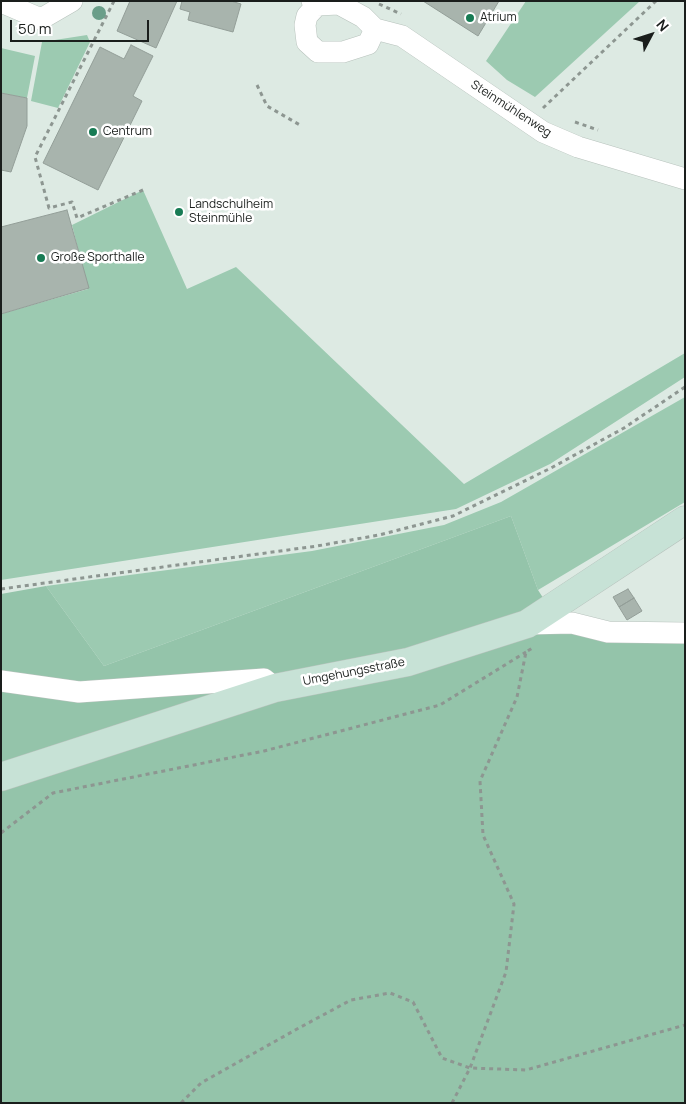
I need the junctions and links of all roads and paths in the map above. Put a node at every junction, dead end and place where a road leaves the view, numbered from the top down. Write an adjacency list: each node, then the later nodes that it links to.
1 (72, 1): 4 (street)
2 (114, 1): 13 (path)
3 (656, 1): 8 (path)
4 (1, 2)
5 (315, 3): 6 (street, Steinmühlenweg); 6 (street, Steinmühlenweg)
6 (376, 29): 12 (street, Steinmühlenweg)
7 (257, 85): 10 (path)
8 (549, 111)
9 (570, 121): 11 (path)
10 (300, 125)
11 (598, 131)
12 (685, 178)
13 (143, 190)
14 (685, 387): 16 (path)
15 (685, 520): 17 (main road, Umgehungsstraße)
16 (1, 588)
17 (534, 633): 18 (street); 19 (path); 21 (main road, Umgehungsstraße)
18 (685, 633)
19 (526, 652): 23 (path); 25 (path)
20 (1, 681): 21 (street)
21 (275, 688): 22 (main road, Umgehungsstraße)
22 (1, 776)
23 (1, 833)
24 (685, 1025): 25 (path)
25 (470, 1068): 26 (path); 27 (path)
26 (181, 1103)
27 (452, 1103)

